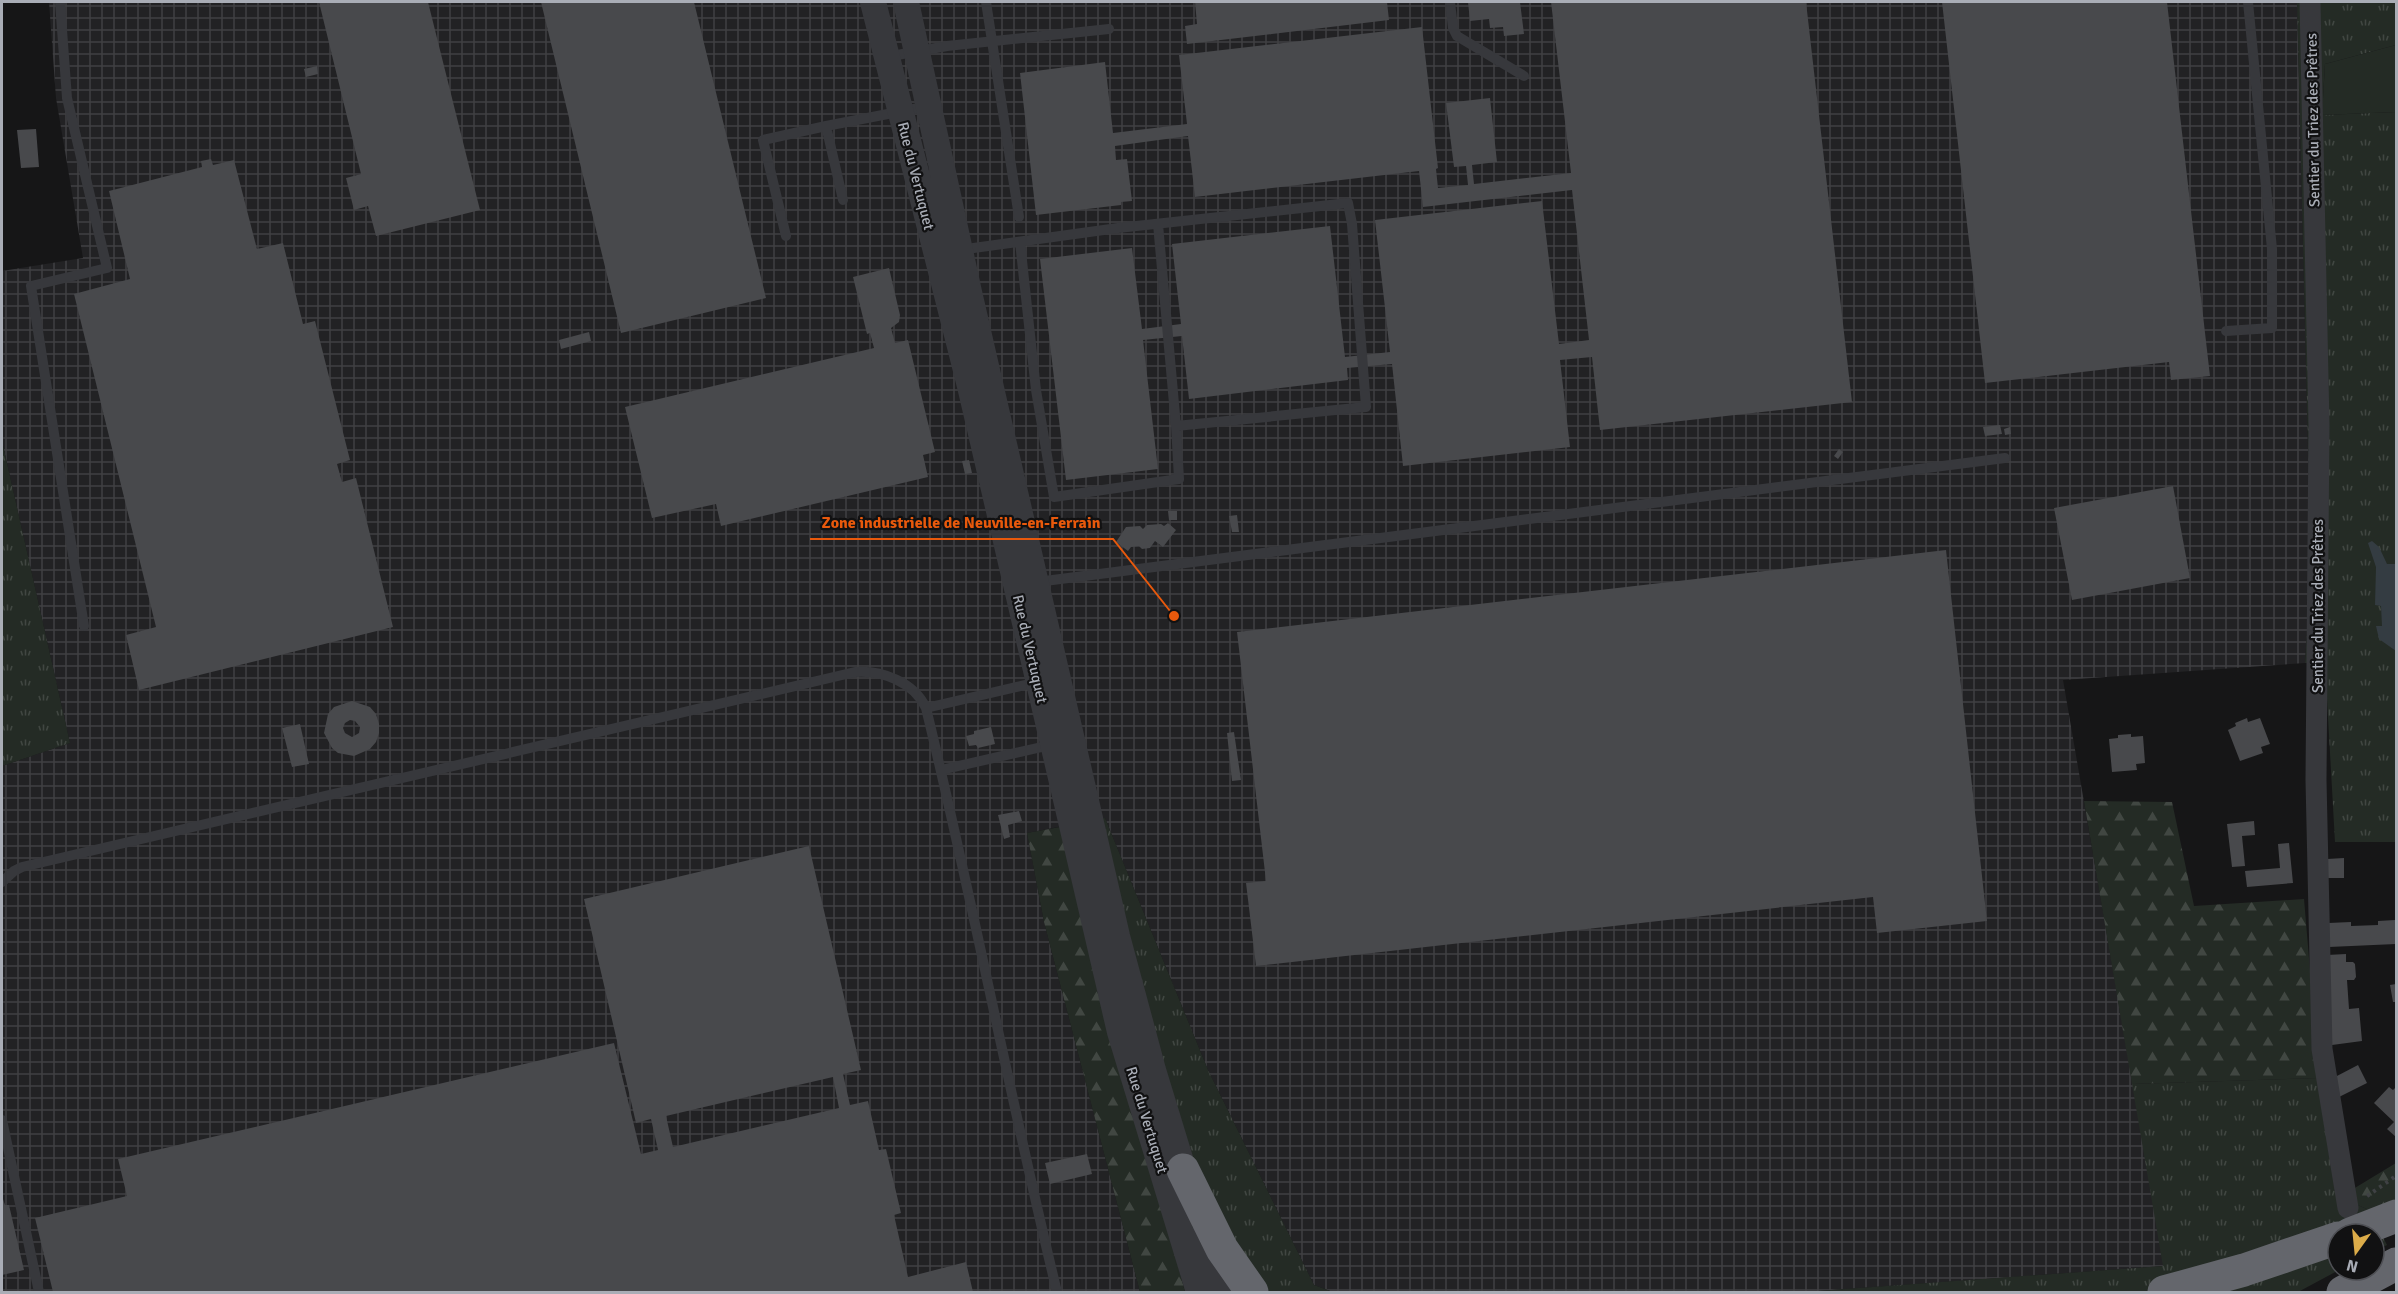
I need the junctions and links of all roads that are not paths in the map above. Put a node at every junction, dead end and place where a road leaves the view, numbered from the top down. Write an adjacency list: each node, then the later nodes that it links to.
1 (60, 2): 26 (lane)
2 (873, 2): 11 (street, Rue du Vertuquet)
3 (906, 2): 10 (street, Rue du Vertuquet)
4 (986, 2): 9 (lane)
5 (1450, 2): 12 (lane)
6 (2248, 2): 22 (lane)
7 (2310, 2): 35 (street, Sentier du Triez des Prêtres)
8 (1109, 29): 9 (lane)
9 (991, 42): 10 (lane); 17 (lane)
10 (917, 51): 11 (lane); 13 (street, Rue du Vertuquet)
11 (886, 57): 14 (street, Rue du Vertuquet)
12 (1524, 76)
13 (929, 106): 14 (lane); 21 (street, Rue du Vertuquet)
14 (900, 112): 15 (lane); 21 (street, Rue du Vertuquet)
15 (826, 126): 16 (lane); 19 (lane)
16 (843, 200)
17 (1019, 217)
18 (1158, 224): 20 (lane); 23 (lane); 23 (lane)
19 (786, 236)
20 (1020, 242): 21 (lane); 23 (lane)
21 (948, 252): 25 (street, Rue du Vertuquet)
22 (2226, 331)
23 (1176, 426)
24 (2005, 458): 25 (lane)
25 (1025, 583): 27 (street, Rue du Vertuquet)
26 (84, 626)
27 (1047, 680): 28 (lane); 29 (street, Rue du Vertuquet)
28 (926, 708): 30 (lane); 31 (lane)
29 (1062, 742): 30 (lane); 33 (street, Rue du Vertuquet); 41 (street, Rue du Vertuquet)
30 (941, 770): 40 (lane)
31 (2, 882)
32 (2, 1120): 39 (lane)
33 (1183, 1170): 42 (street, Rue du Vertuquet); 43 (highway)
34 (2397, 1216): 36 (highway)
35 (2344, 1222)
36 (2369, 1222)
37 (2326, 1235): 44 (highway)
38 (2397, 1264): 45 (highway)
39 (39, 1293)
40 (1057, 1293)
41 (1199, 1293)
42 (1223, 1293)
43 (1252, 1293)
44 (2164, 1293)
45 (2343, 1293)

